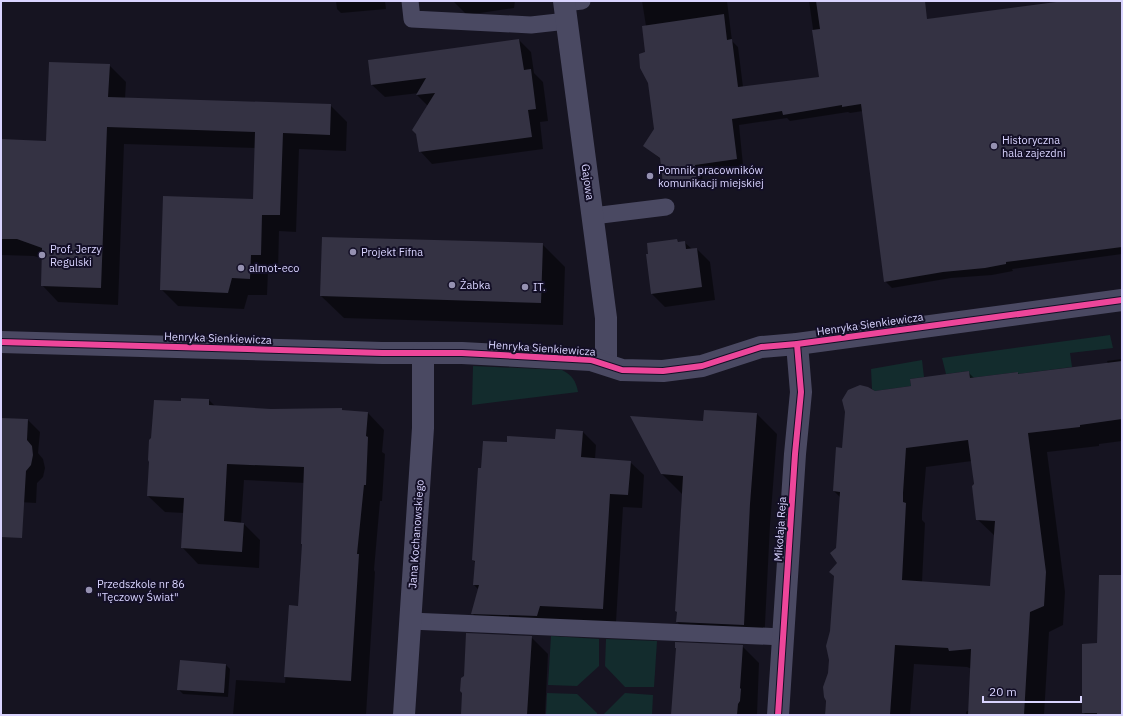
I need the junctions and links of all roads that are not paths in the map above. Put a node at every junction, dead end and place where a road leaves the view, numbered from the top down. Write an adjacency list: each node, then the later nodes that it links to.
1 (410, 1): 2 (lane)
2 (569, 7): 4 (street, Gajowa)
3 (666, 207): 4 (lane)
4 (593, 216): 9 (street, Gajowa)
5 (1122, 300): 7 (street, Henryka Sienkiewicza)
6 (1, 342): 8 (street, Henryka Sienkiewicza)
7 (797, 344): 9 (street, Henryka Sienkiewicza); 11 (street, Mikołaja Reja)
8 (423, 353): 9 (street, Henryka Sienkiewicza); 10 (street, Jana Kochanowskiego)
9 (606, 364)
10 (410, 621): 11 (lane); 12 (street, Jana Kochanowskiego)
11 (783, 637): 13 (street, Mikołaja Reja)
12 (404, 715)
13 (778, 715)

